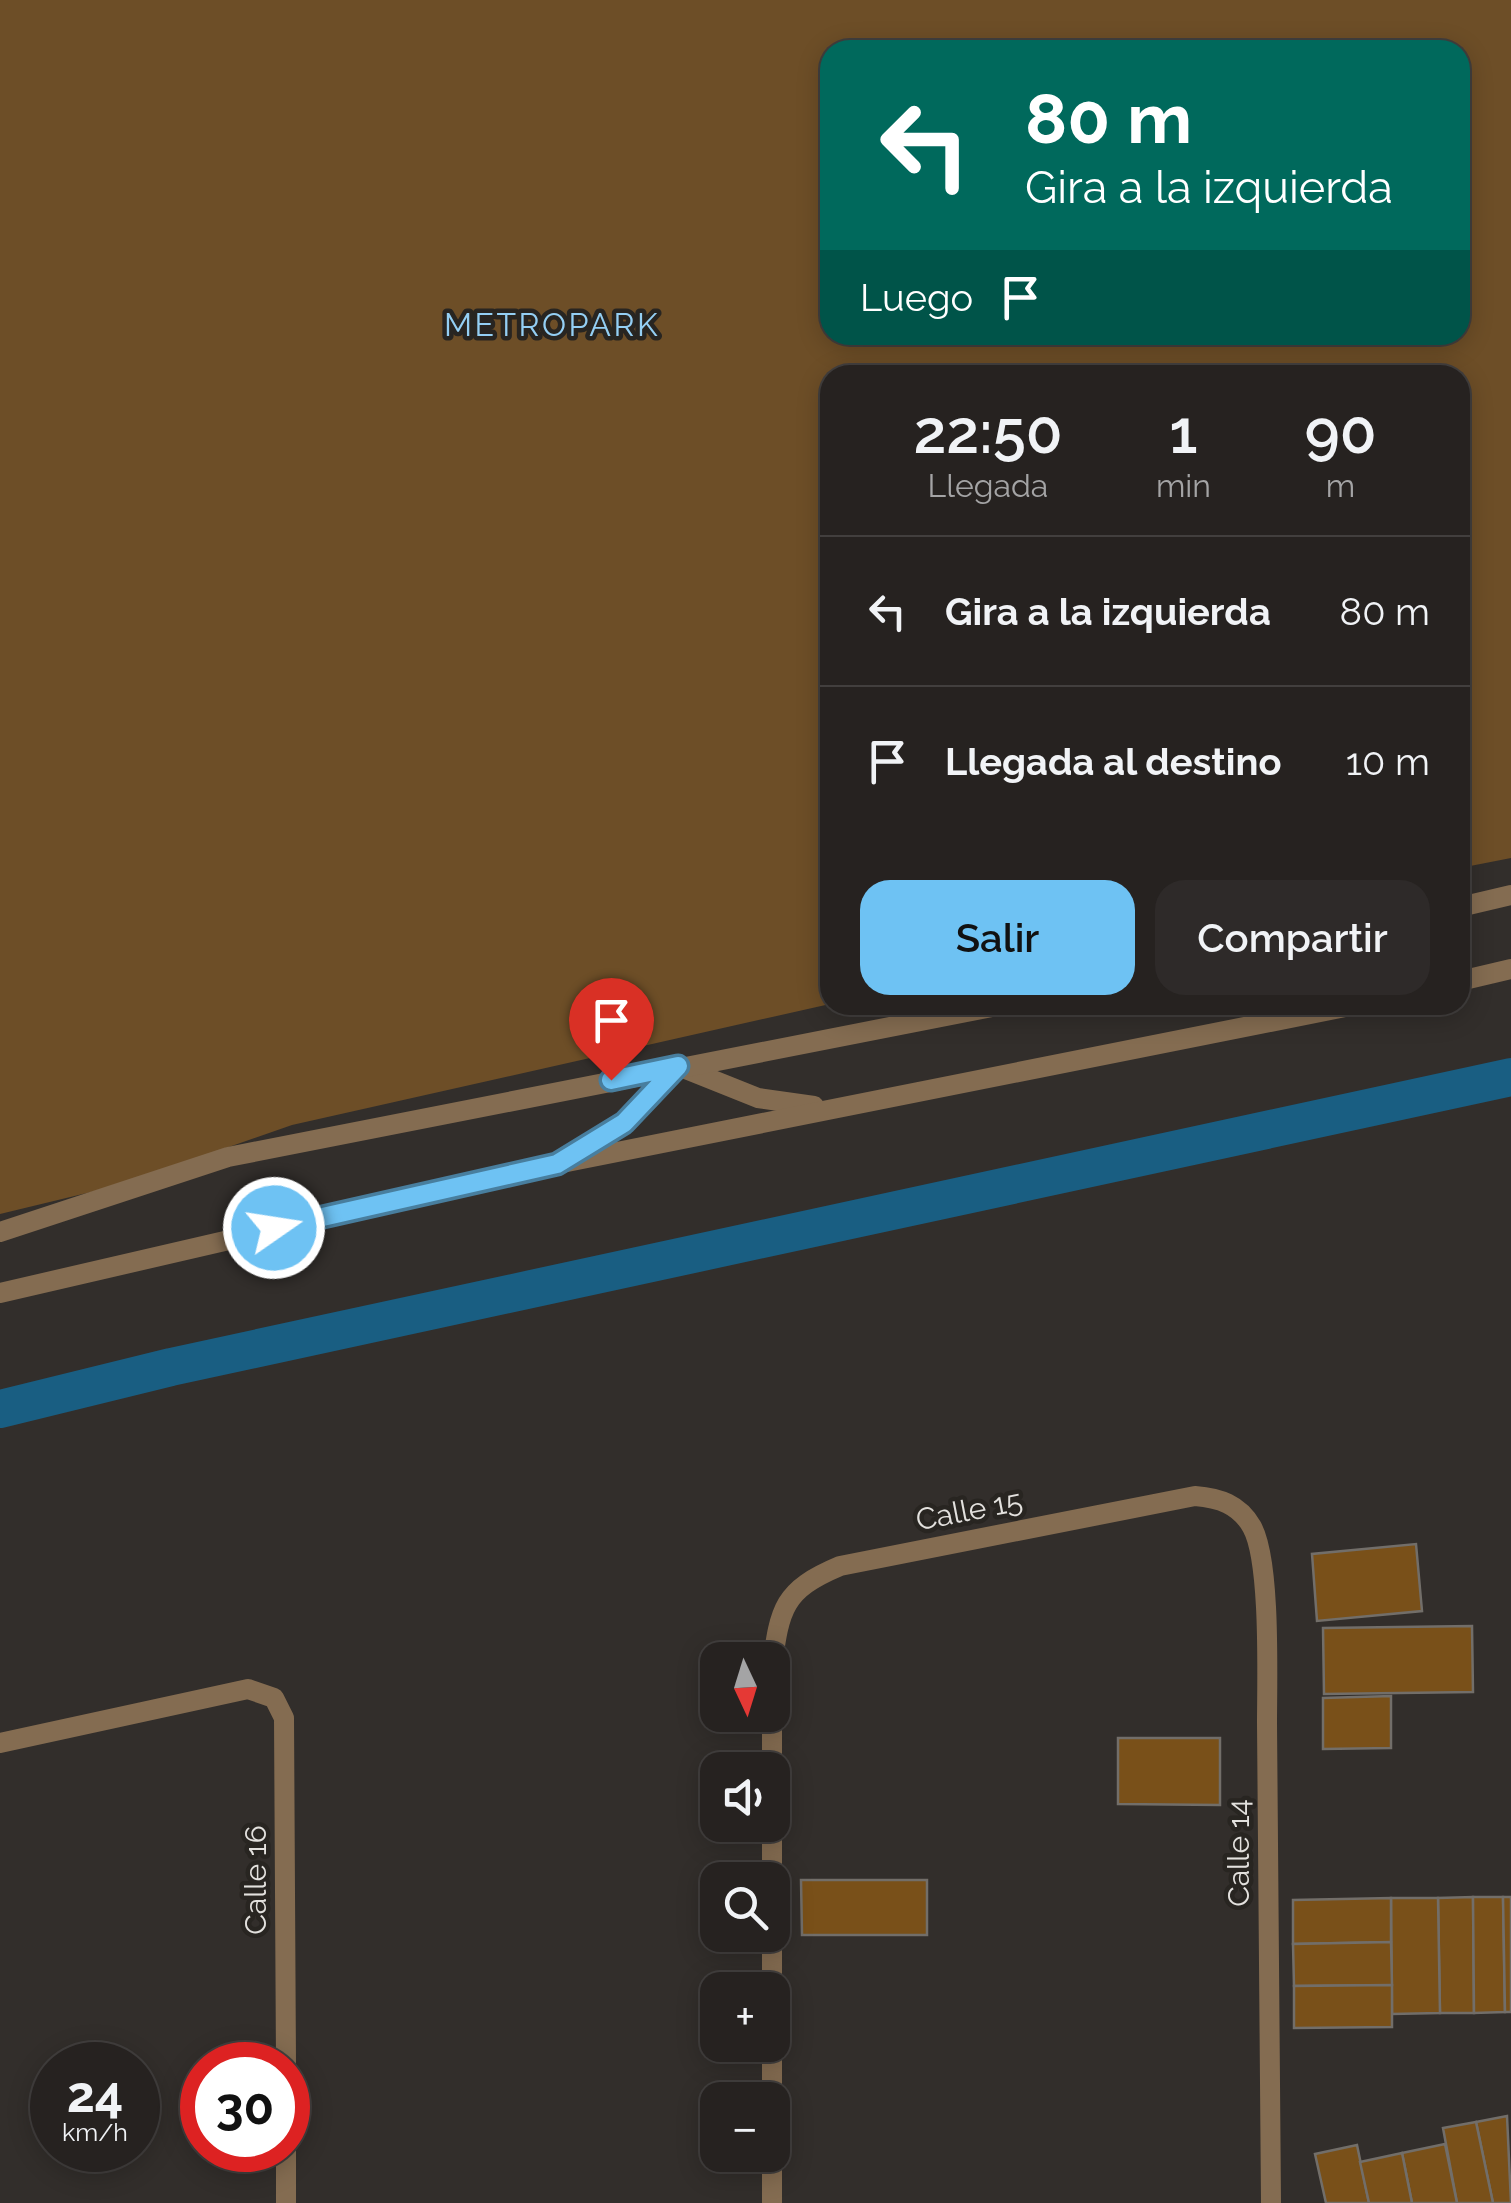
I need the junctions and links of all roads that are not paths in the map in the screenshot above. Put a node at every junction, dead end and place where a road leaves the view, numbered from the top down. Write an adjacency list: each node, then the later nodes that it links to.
1 (1511, 895): 2 (street)
2 (1470, 905)
3 (1511, 969): 4 (street)
4 (1470, 979)
5 (949, 1015): 7 (street)
6 (1306, 1015): 8 (street)
7 (678, 1066): 8 (street); 9 (street); 10 (street)
8 (844, 1107): 9 (street)
9 (557, 1164): 11 (street)
10 (0, 1232)
11 (2, 1292)
12 (1238, 1509): 13 (street, Calle 15); 20 (street, Calle 14)
13 (775, 1642)
14 (0, 1743): 15 (street, Calle 16)
15 (286, 2042)
16 (286, 2172): 18 (street)
17 (772, 2172): 19 (street)
18 (286, 2203)
19 (772, 2203)
20 (1271, 2203)

